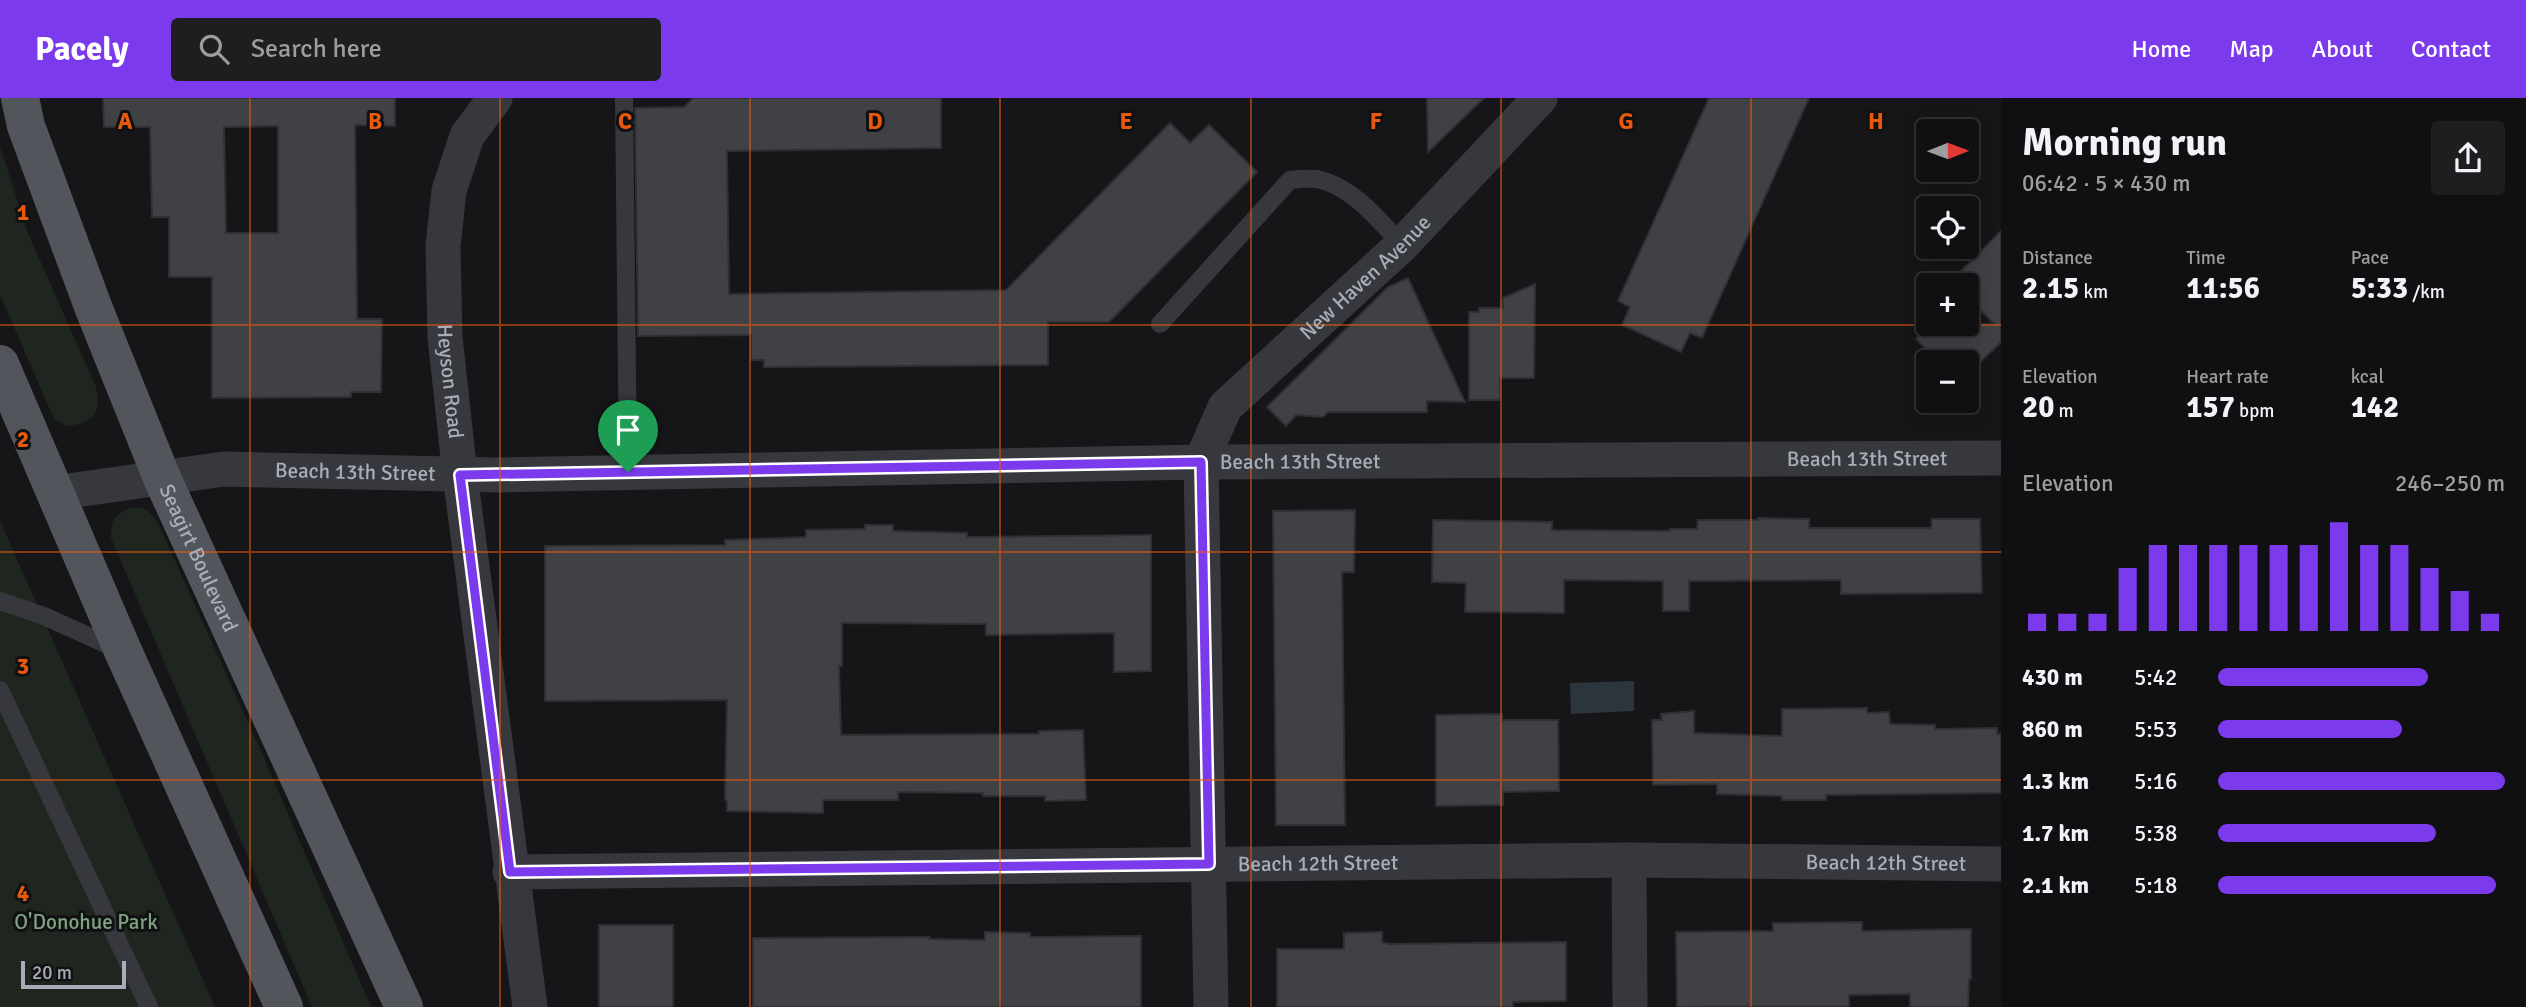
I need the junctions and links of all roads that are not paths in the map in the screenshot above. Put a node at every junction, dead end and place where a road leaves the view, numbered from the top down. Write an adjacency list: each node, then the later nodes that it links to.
1 (20, 98): 12 (main road, Seagirt Boulevard)
2 (495, 98): 11 (street, Heyson Road)
3 (624, 98): 10 (lane)
4 (1540, 98): 5 (street, New Haven Avenue)
5 (1402, 245): 6 (lane); 9 (street, New Haven Avenue)
6 (1160, 324)
7 (0, 363): 13 (main road)
8 (2001, 458): 9 (street, Beach 13th Street)
9 (1201, 462): 10 (street, Beach 13th Street); 18 (street)
10 (628, 472): 11 (street, Beach 13th Street)
11 (460, 475): 12 (street, Beach 13th Street); 20 (street, Heyson Road)
12 (162, 478): 13 (street, Beach 13th Street); 23 (main road, Seagirt Boulevard)
13 (54, 493): 15 (main road)
14 (0, 601): 15 (lane)
15 (123, 652): 22 (main road)
16 (0, 690): 21 (lane)
17 (1629, 860): 18 (street, Beach 12th Street); 19 (street, Beach 12th Street); 26 (street)
18 (1209, 864): 20 (street, Beach 12th Street); 25 (street)
19 (2001, 864)
20 (510, 872): 24 (street, Heyson Road)
21 (149, 1007)
22 (284, 1007)
23 (404, 1007)
24 (530, 1007)
25 (1211, 1007)
26 (1630, 1007)

